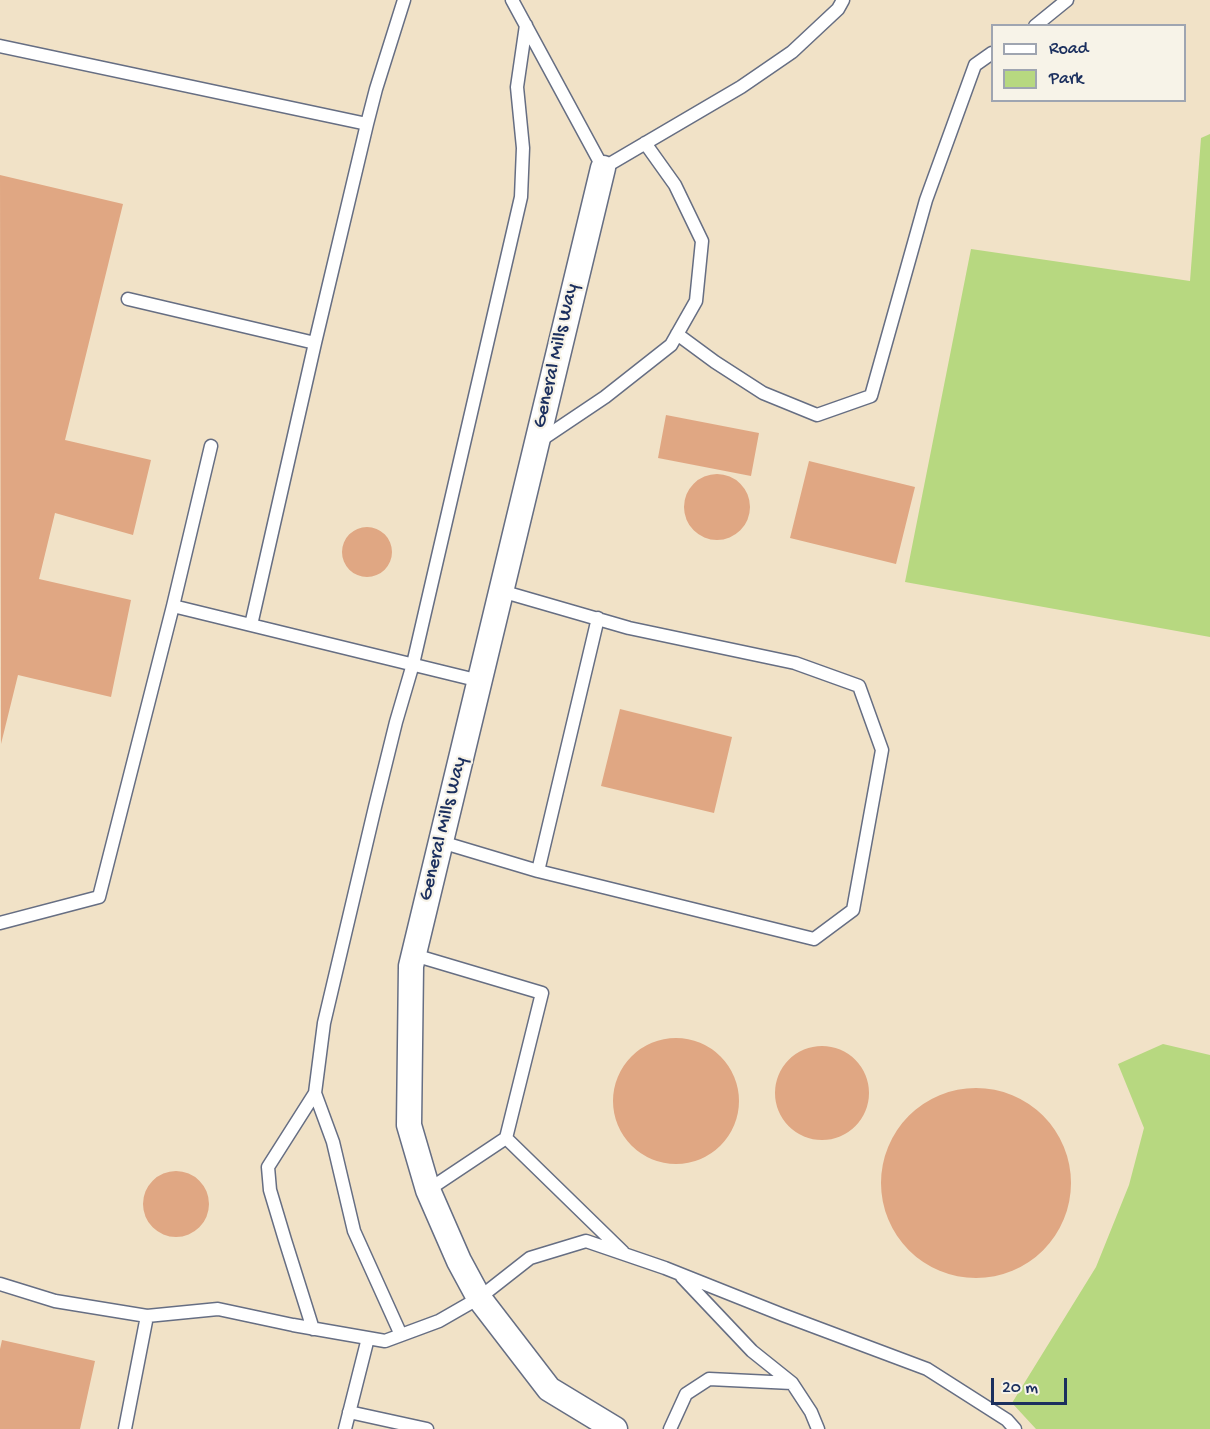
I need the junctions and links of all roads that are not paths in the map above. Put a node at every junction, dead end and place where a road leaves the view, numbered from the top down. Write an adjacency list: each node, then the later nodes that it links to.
1 (404, 0): 9 (lane)
2 (513, 0): 6 (lane)
3 (843, 0): 10 (lane)
4 (1067, 0): 5 (lane)
5 (1037, 24)
6 (526, 25): 11 (lane); 21 (lane)
7 (0, 46): 9 (lane)
8 (991, 54): 13 (lane)
9 (367, 124): 14 (lane)
10 (645, 143): 11 (lane); 13 (lane)
11 (603, 168): 15 (street, General Mills Way)
12 (128, 299): 14 (lane)
13 (677, 334): 15 (lane)
14 (315, 343): 20 (lane)
15 (537, 442): 17 (street, General Mills Way)
16 (211, 446): 18 (lane)
17 (501, 591): 19 (lane); 22 (street, General Mills Way)
18 (172, 606): 20 (lane); 25 (lane)
19 (598, 618): 24 (lane); 24 (lane)
20 (250, 625): 21 (lane)
21 (413, 664): 22 (lane); 27 (lane)
22 (480, 681): 23 (street, General Mills Way)
23 (441, 842): 24 (lane); 26 (street, General Mills Way)
24 (538, 871)
25 (0, 923)
26 (414, 955): 28 (lane); 29 (street, General Mills Way)
27 (315, 1093): 35 (lane); 36 (lane)
28 (506, 1138): 29 (lane); 30 (lane)
29 (428, 1190): 33 (street, General Mills Way)
30 (626, 1255): 31 (lane); 33 (lane)
31 (679, 1274): 38 (lane); 46 (lane)
32 (0, 1284): 34 (lane)
33 (479, 1298): 36 (lane); 43 (street, General Mills Way)
34 (147, 1316): 35 (lane); 40 (lane)
35 (313, 1329): 37 (lane)
36 (401, 1335): 37 (lane)
37 (368, 1338): 39 (lane)
38 (792, 1383): 44 (lane); 45 (lane)
39 (349, 1412): 41 (lane); 42 (lane)
40 (125, 1429)
41 (345, 1429)
42 (427, 1429)
43 (615, 1429)
44 (670, 1429)
45 (818, 1429)
46 (1015, 1429)

